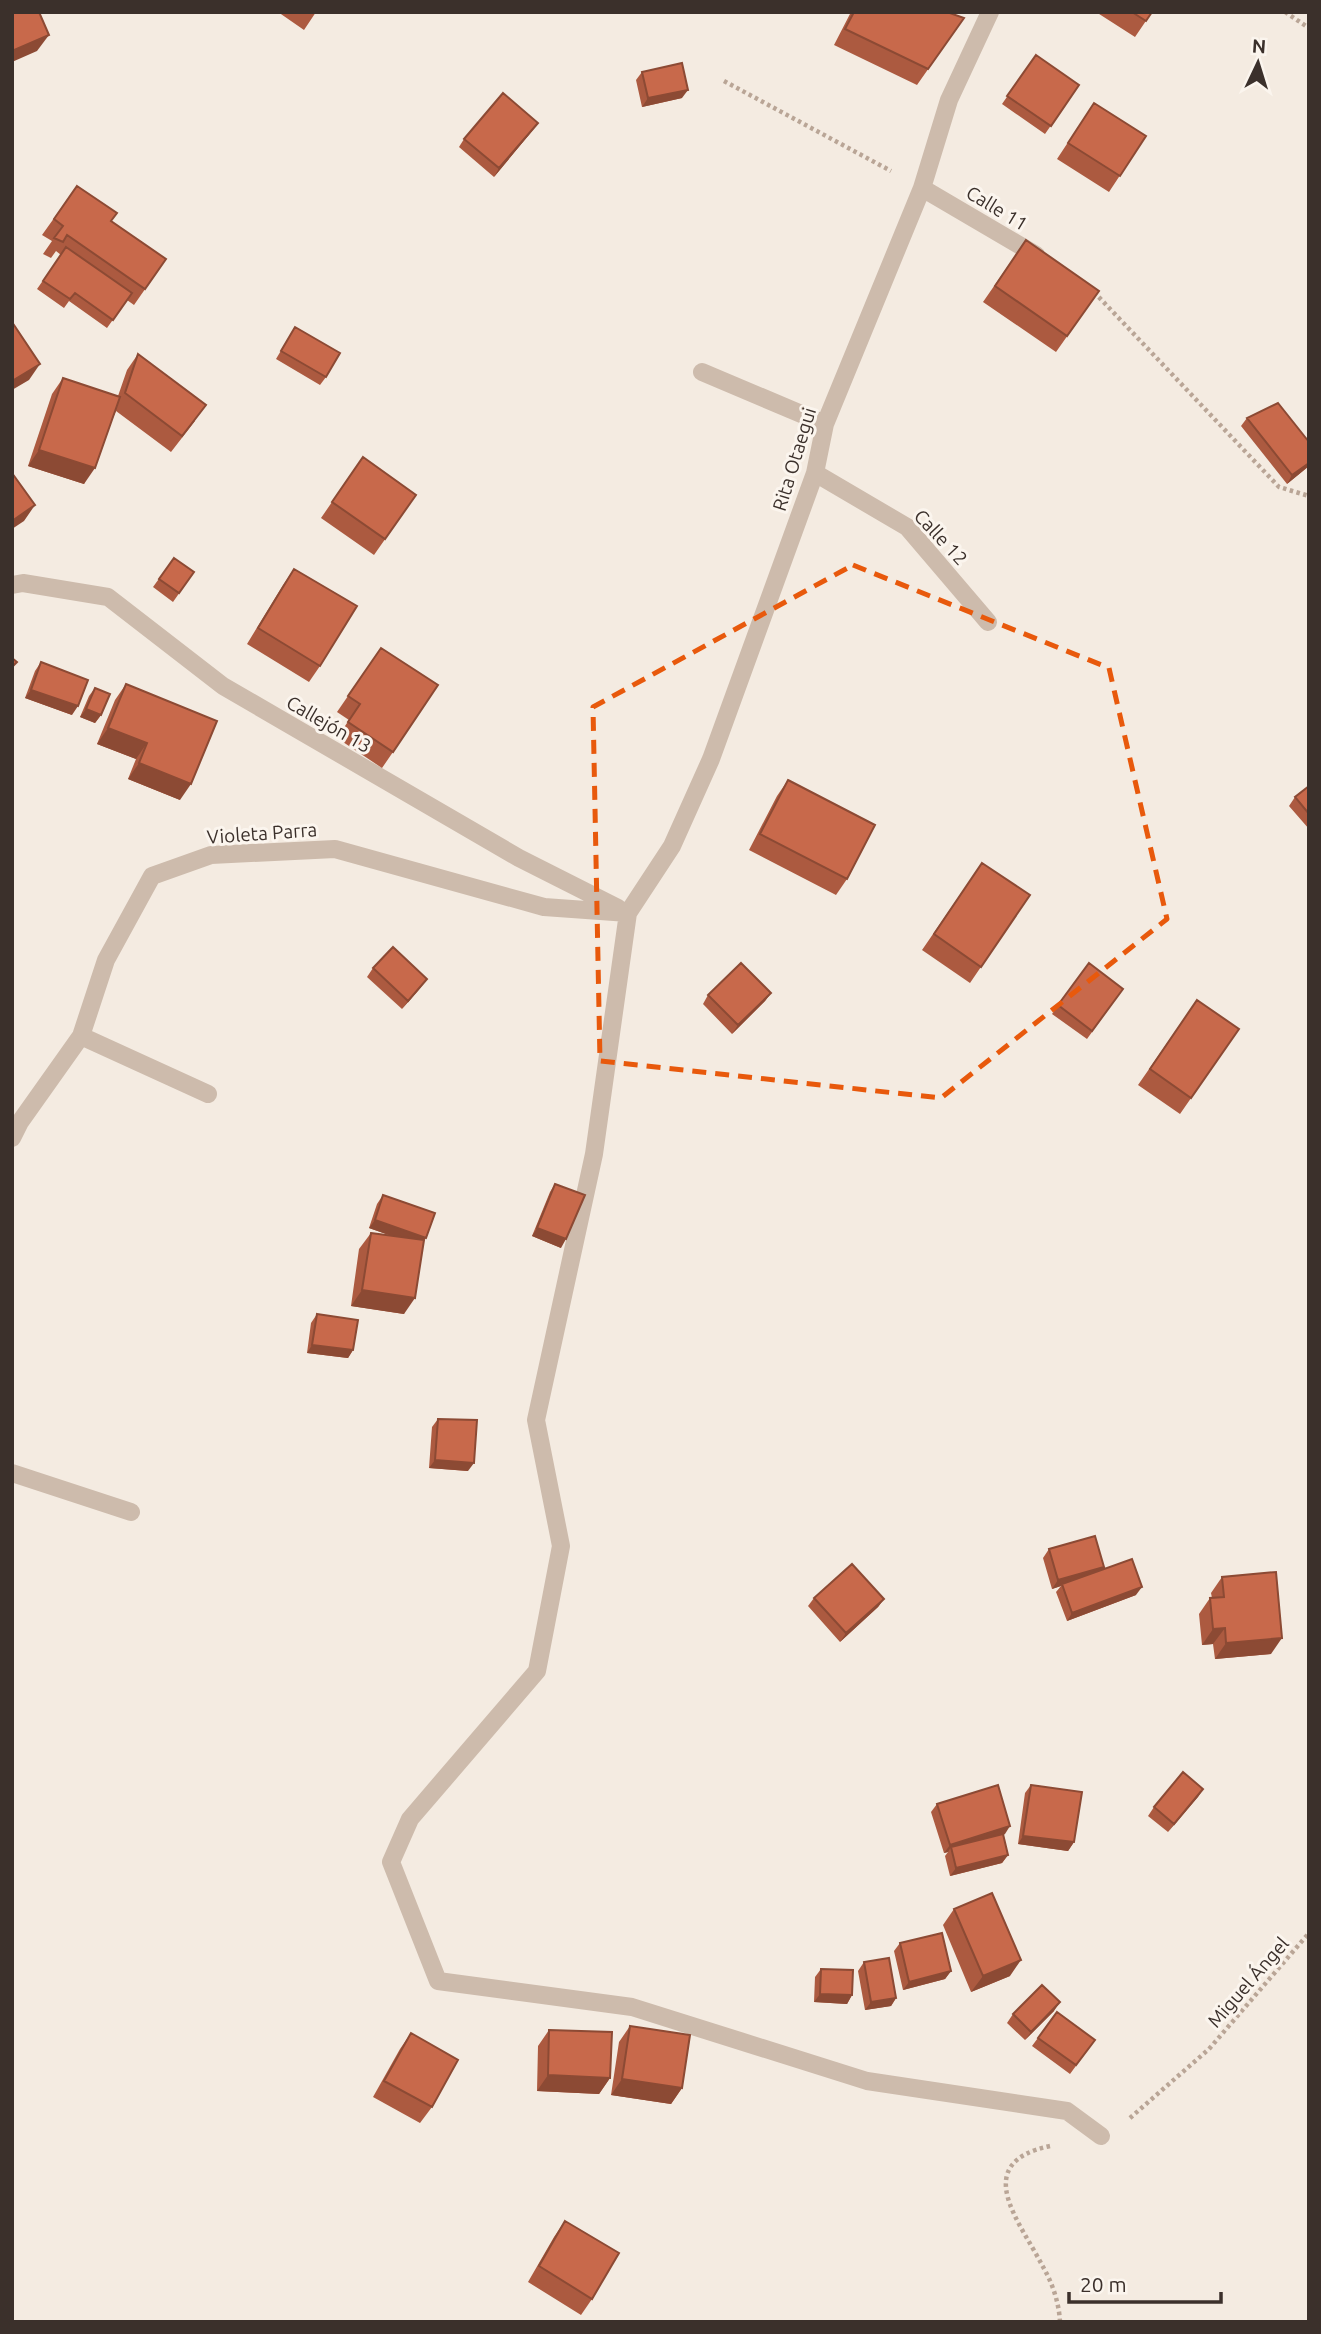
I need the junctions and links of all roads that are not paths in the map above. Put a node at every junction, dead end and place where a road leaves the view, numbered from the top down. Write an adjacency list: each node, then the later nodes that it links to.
1 (990, 12): 2 (street, Rita Otaegui)
2 (922, 188): 3 (street, Calle 11); 5 (street, Rita Otaegui)
3 (1036, 255)
4 (702, 372): 5 (street)
5 (825, 424): 6 (street, Rita Otaegui)
6 (815, 473): 8 (street, Calle 12); 9 (street, Rita Otaegui)
7 (12, 585): 9 (street, Callejón 13)
8 (988, 622)
9 (628, 913): 10 (street, Violeta Parra); 15 (street)
10 (81, 1036): 11 (street); 12 (street, Violeta Parra)
11 (208, 1094)
12 (12, 1138)
13 (12, 1473): 14 (street)
14 (131, 1512)
15 (1101, 2136)

